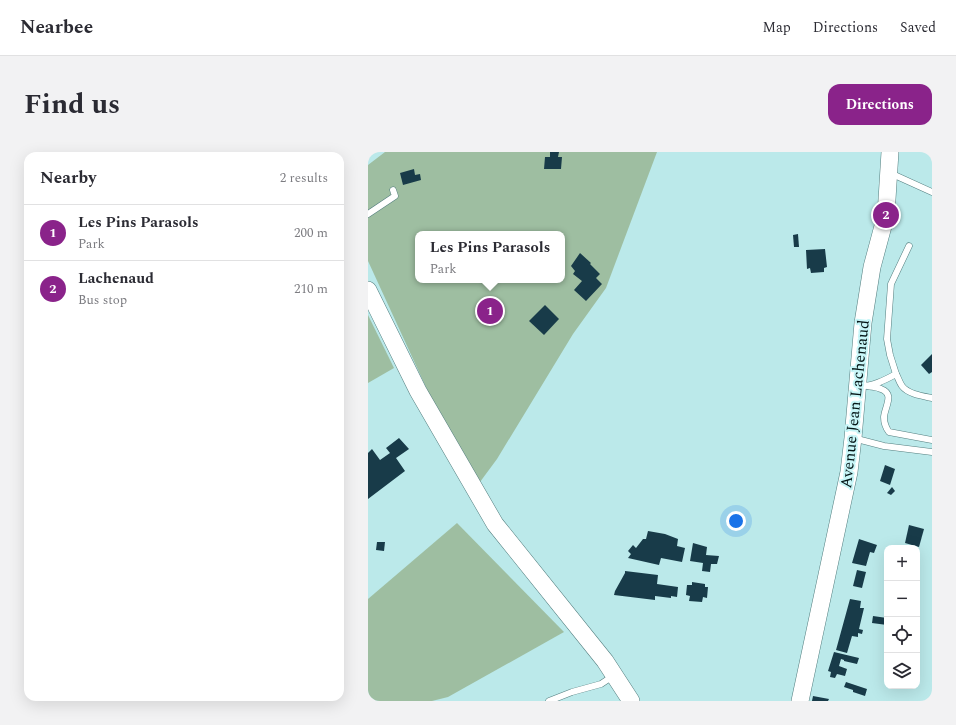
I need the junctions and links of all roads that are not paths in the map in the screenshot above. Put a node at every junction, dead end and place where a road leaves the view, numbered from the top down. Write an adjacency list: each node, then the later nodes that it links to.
1 (890, 152): 2 (street, Avenue Jean Lachenaud)
2 (888, 172): 4 (lane); 9 (street, Avenue Jean Lachenaud)
3 (393, 190): 5 (lane)
4 (932, 192)
5 (368, 214)
6 (909, 246): 8 (lane)
7 (368, 290): 14 (street)
8 (896, 374): 9 (lane); 10 (lane)
9 (862, 386): 11 (street, Avenue Jean Lachenaud); 12 (lane)
10 (932, 398)
11 (853, 438): 13 (lane); 17 (street, Avenue Jean Lachenaud)
12 (932, 440)
13 (932, 452)
14 (615, 675): 15 (lane); 16 (street)
15 (549, 701)
16 (631, 701)
17 (800, 701)

